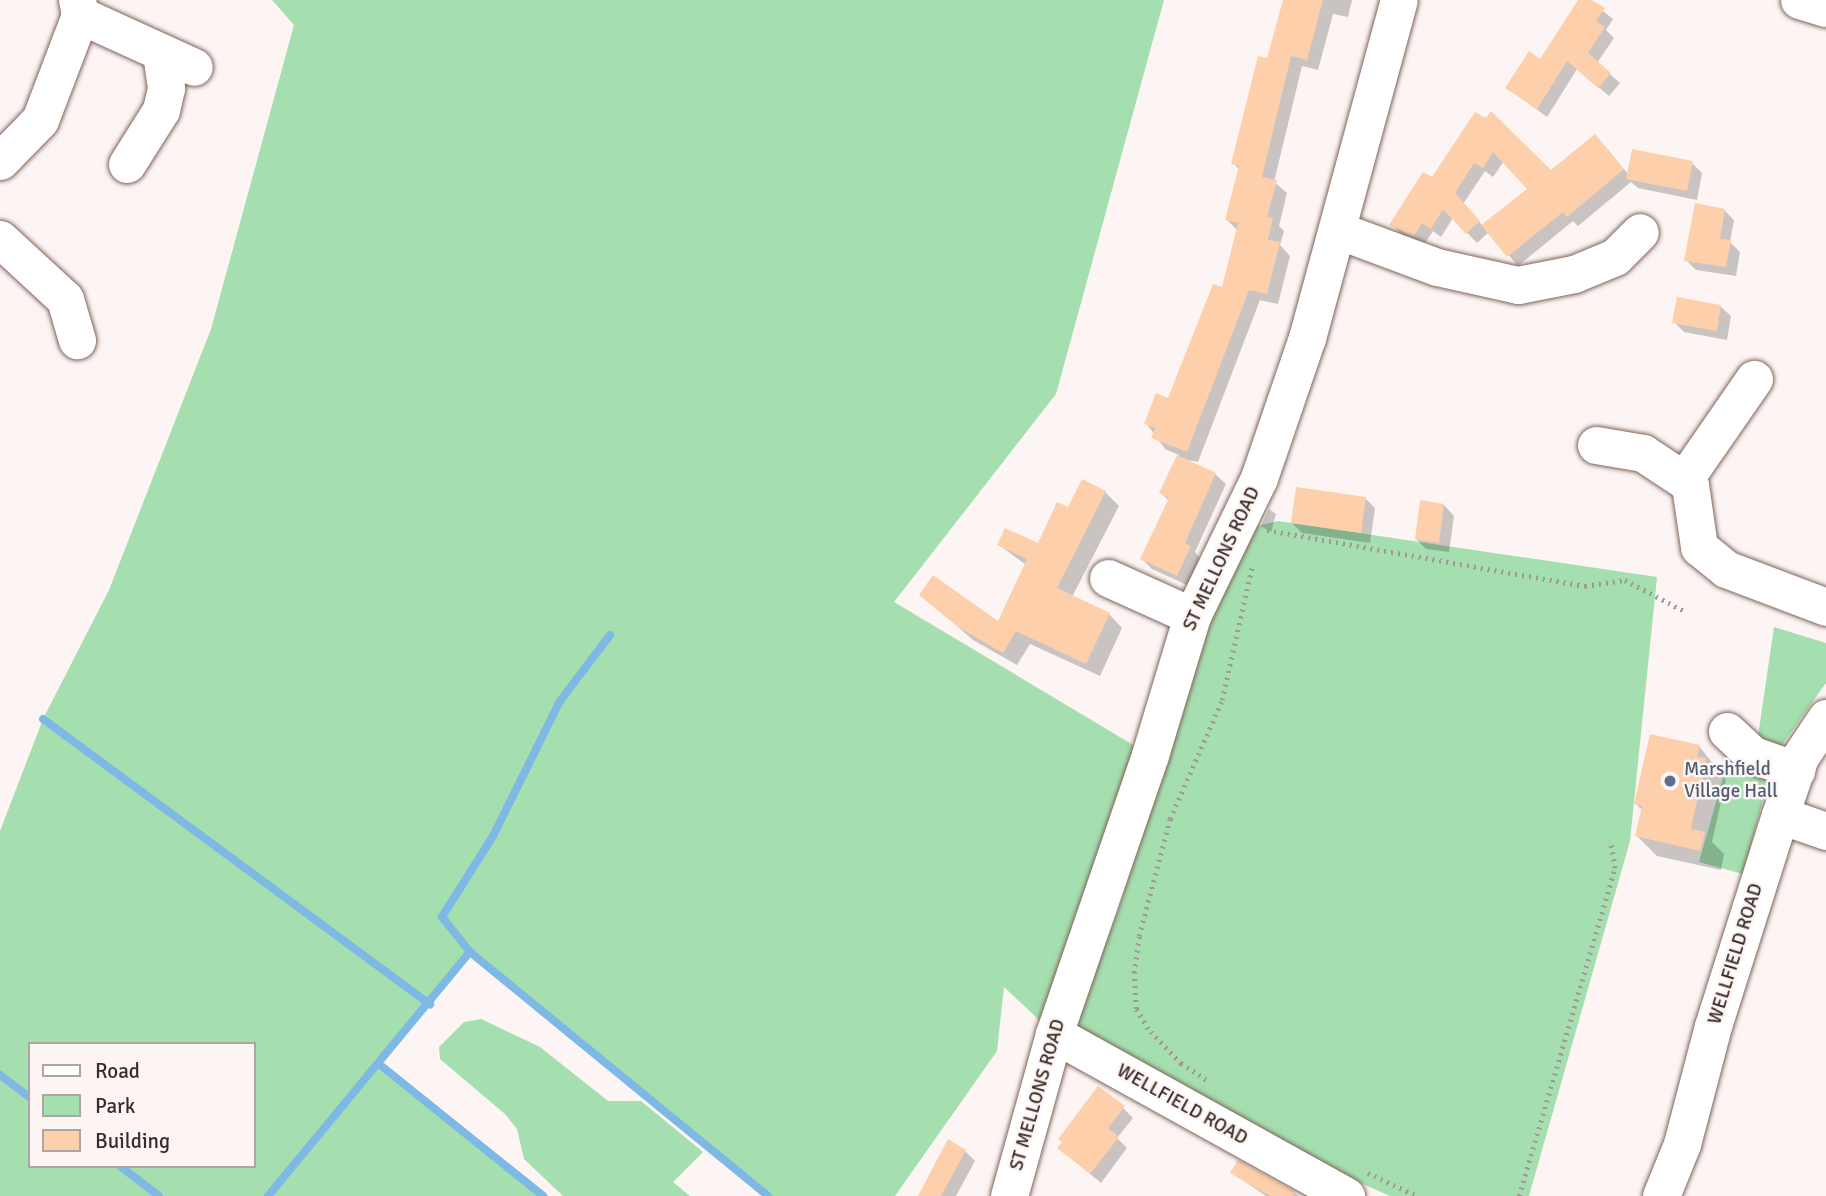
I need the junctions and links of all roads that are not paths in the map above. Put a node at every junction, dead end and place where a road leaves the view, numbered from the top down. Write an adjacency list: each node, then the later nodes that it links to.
1 (1399, 0): 9 (street, ST MELLONS ROAD)
2 (1799, 0): 4 (street)
3 (79, 8): 5 (street); 7 (street)
4 (1826, 8)
5 (161, 52): 6 (street); 8 (street)
6 (194, 67)
7 (0, 162)
8 (127, 164)
9 (1340, 231): 10 (street); 18 (street, ST MELLONS ROAD)
10 (1640, 232)
11 (0, 239): 12 (street)
12 (77, 340)
13 (1754, 379): 15 (street)
14 (1596, 445): 15 (street)
15 (1684, 480): 17 (street)
16 (1108, 578): 18 (street)
17 (1826, 607)
18 (1192, 616): 24 (street, ST MELLONS ROAD)
19 (1826, 718): 21 (street, WELLFIELD ROAD)
20 (1727, 731): 21 (street)
21 (1796, 770): 22 (street, WELLFIELD ROAD)
22 (1780, 815): 23 (street); 27 (street, WELLFIELD ROAD)
23 (1826, 831)
24 (1054, 1034): 25 (street, WELLFIELD ROAD); 26 (street, ST MELLONS ROAD)
25 (1353, 1183)
26 (1009, 1196)
27 (1661, 1196)

